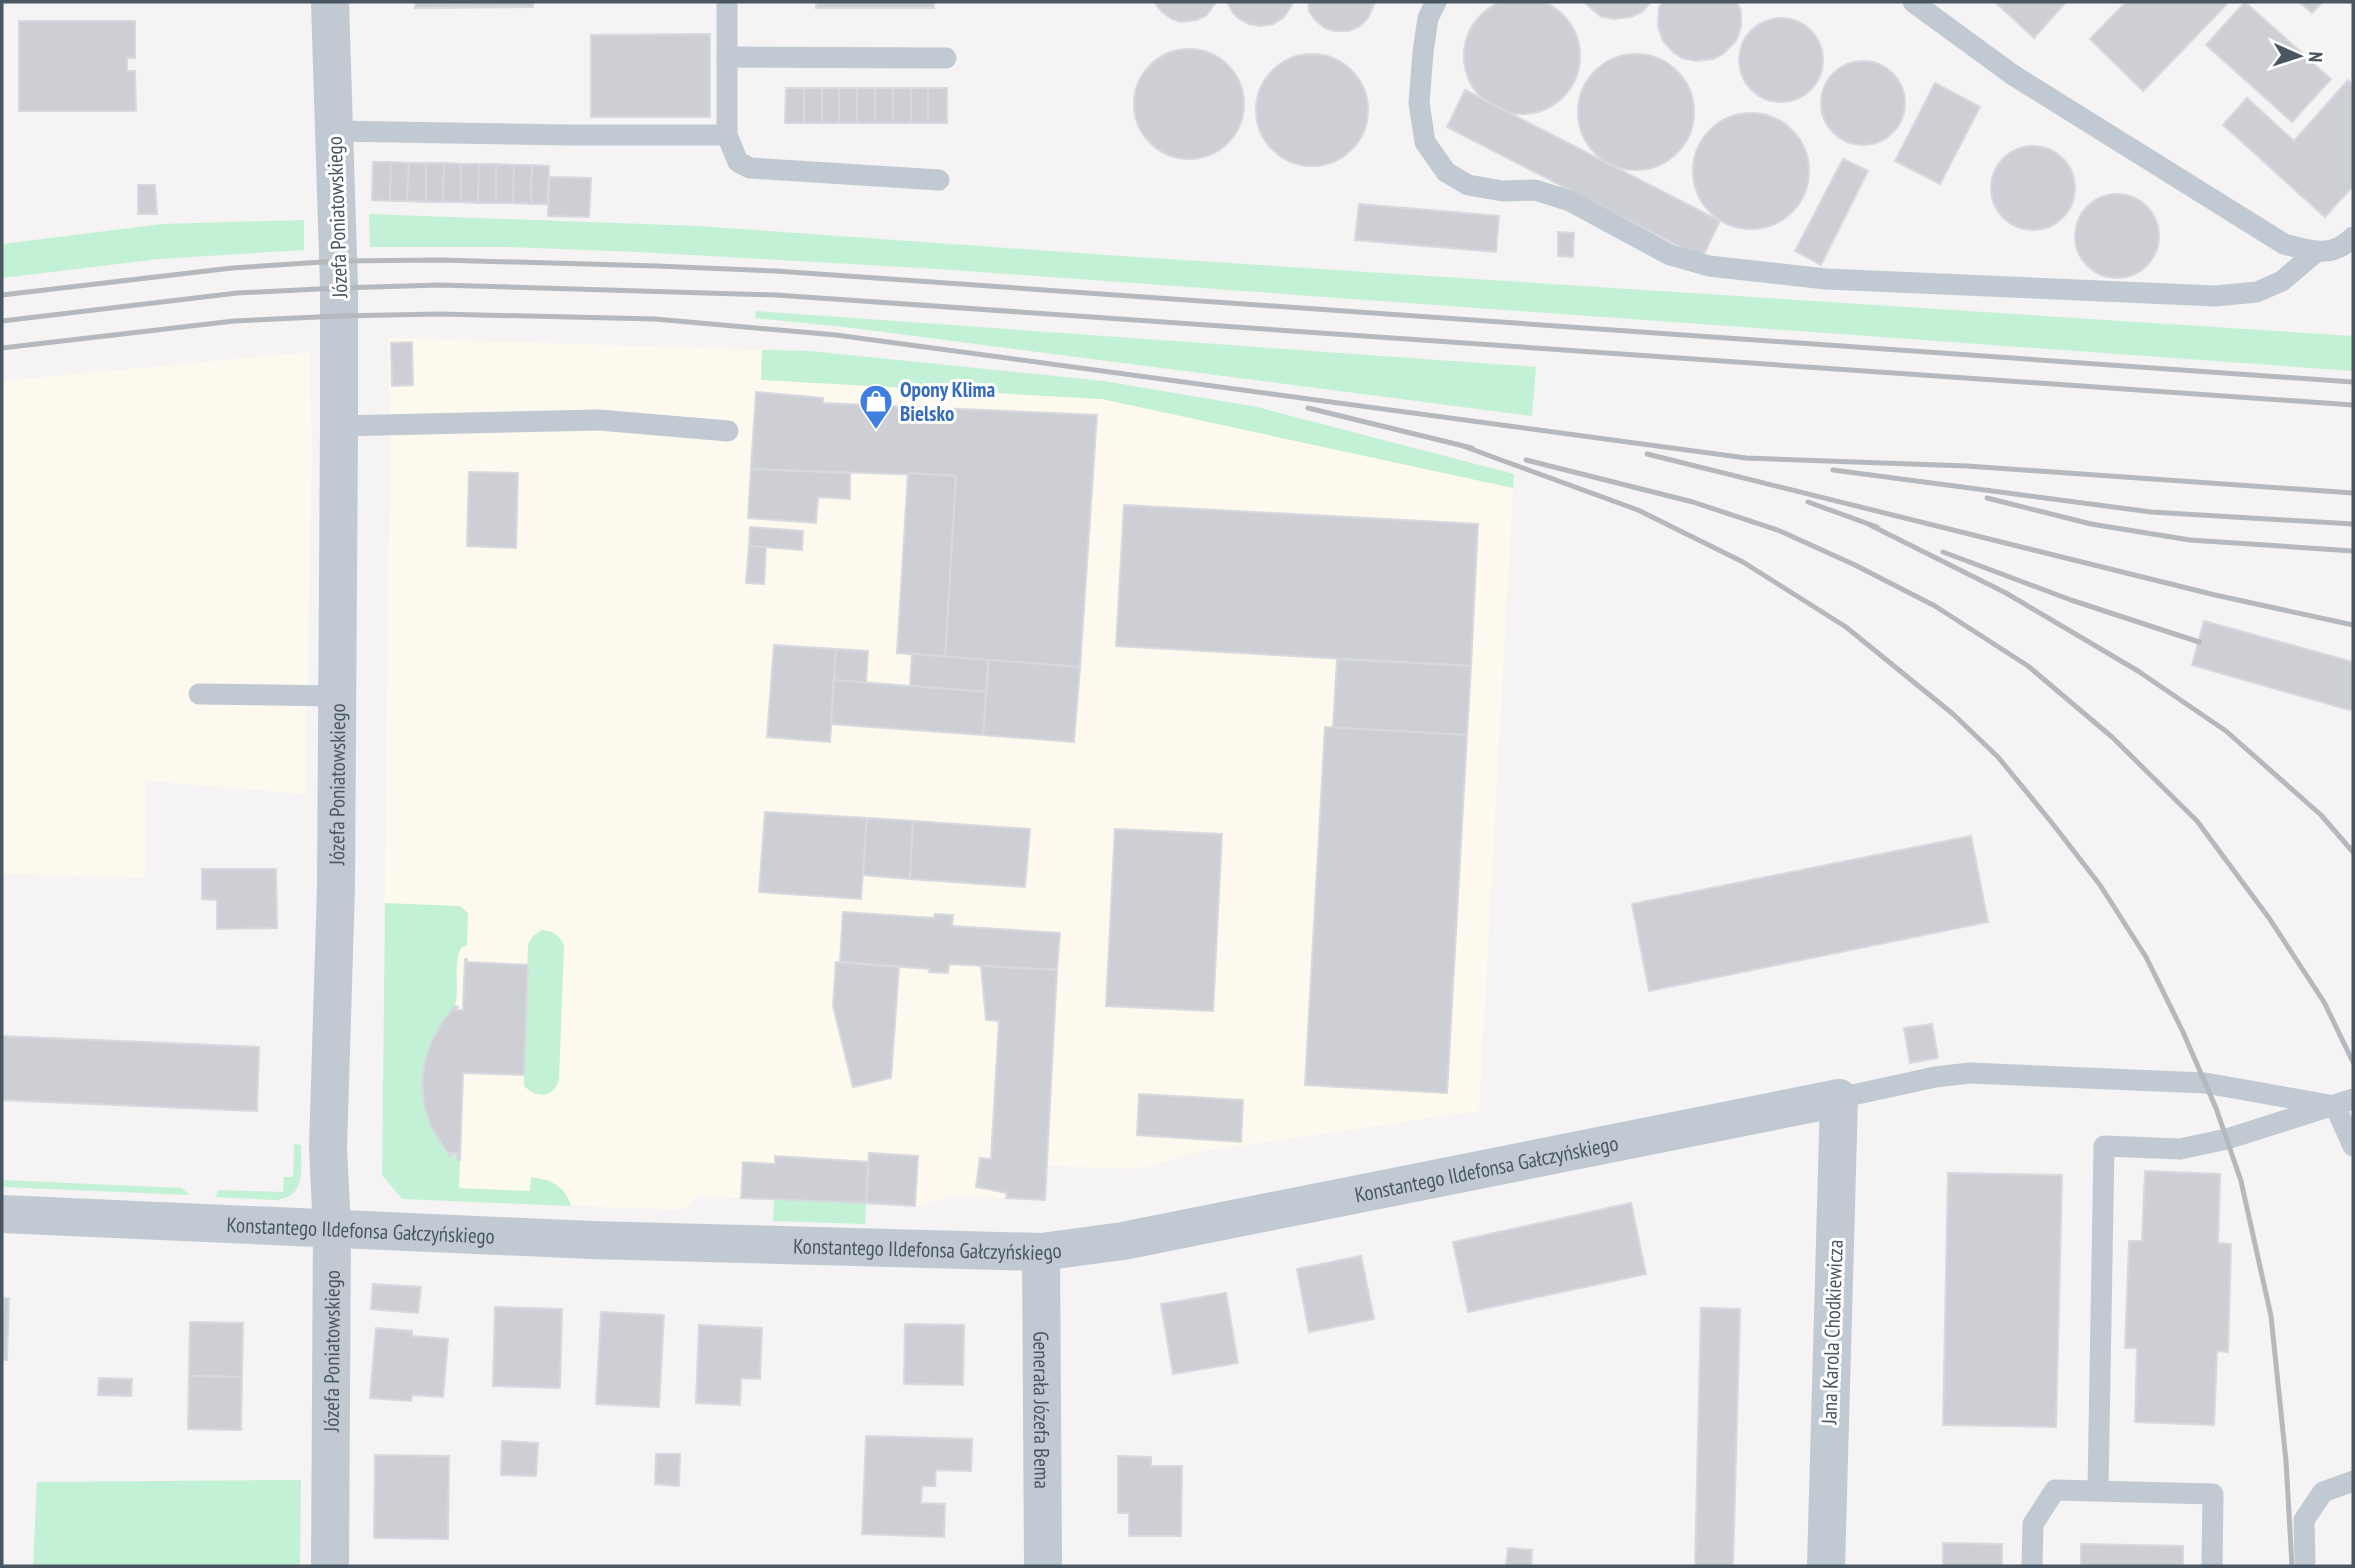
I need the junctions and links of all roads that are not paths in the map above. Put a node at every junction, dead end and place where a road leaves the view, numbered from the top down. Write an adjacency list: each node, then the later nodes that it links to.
1 (330, 2): 7 (street, Józefa Poniatowskiego)
2 (726, 2): 5 (lane)
3 (1436, 2): 11 (lane)
4 (1913, 2): 11 (lane)
5 (727, 57): 6 (lane); 8 (lane)
6 (946, 58)
7 (334, 131): 8 (lane); 12 (street, Józefa Poniatowskiego)
8 (727, 135): 9 (lane)
9 (939, 180)
10 (2353, 237): 11 (lane)
11 (2316, 252)
12 (340, 426): 13 (lane); 15 (street, Józefa Poniatowskiego)
13 (728, 431)
14 (199, 694): 15 (lane)
15 (337, 696): 20 (street, Józefa Poniatowskiego)
16 (1839, 1098): 17 (lane); 21 (street, Konstantego Ildefonsa Gałczyńskiego); 27 (street, Jana Karola Chodkiewicza)
17 (2344, 1102): 18 (lane); 23 (lane)
18 (2353, 1146)
19 (2, 1214): 20 (street, Konstantego Ildefonsa Gałczyńskiego)
20 (332, 1229): 21 (street, Konstantego Ildefonsa Gałczyńskiego); 25 (street, Józefa Poniatowskiego)
21 (1041, 1252): 26 (street, Generała Józefa Bema)
22 (2353, 1481): 24 (lane)
23 (2098, 1490): 28 (lane); 29 (lane)
24 (2305, 1562)
25 (330, 1566)
26 (1043, 1566)
27 (1826, 1566)
28 (2032, 1566)
29 (2212, 1566)

